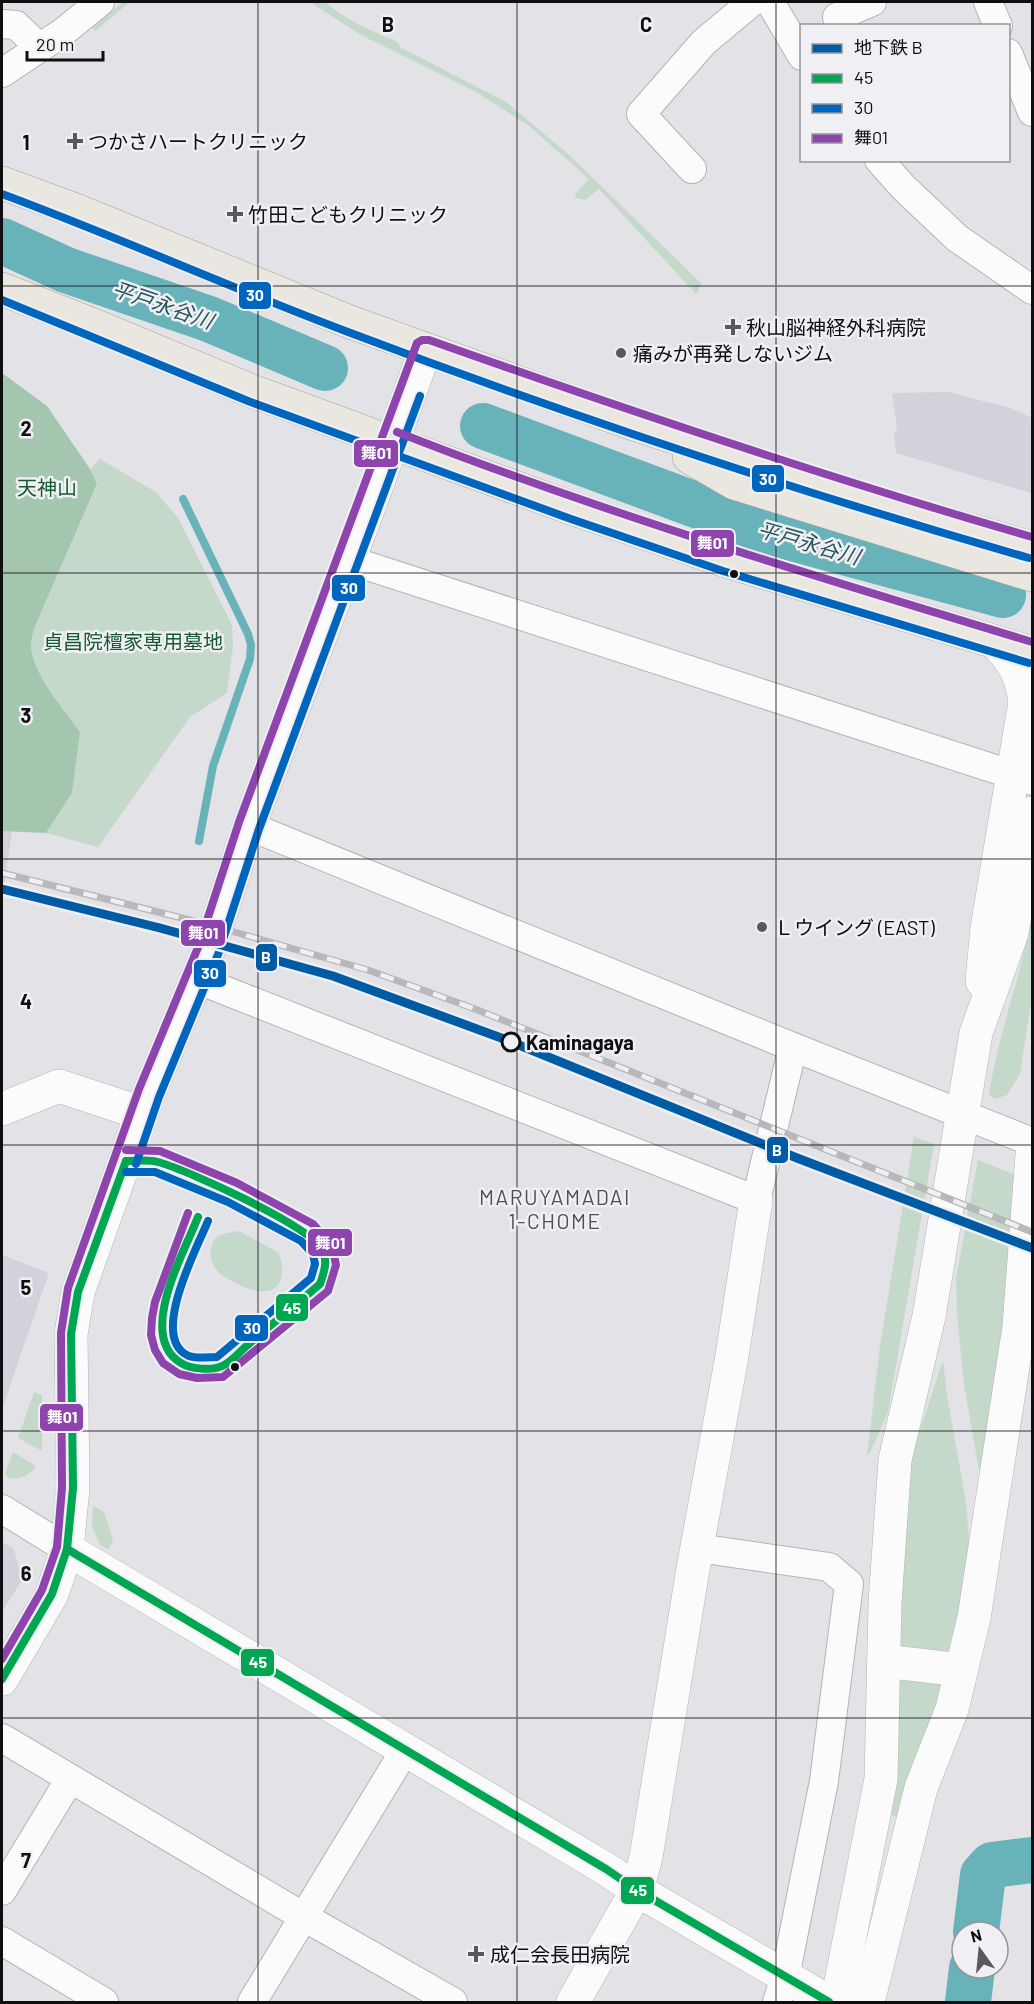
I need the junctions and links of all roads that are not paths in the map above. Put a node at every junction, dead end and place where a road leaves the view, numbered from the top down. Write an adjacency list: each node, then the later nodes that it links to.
1 (99, 2): 9 (street)
2 (752, 2): 15 (street)
3 (770, 2): 10 (street)
4 (872, 2): 6 (street)
5 (988, 2): 8 (street)
6 (837, 17)
7 (2, 24): 9 (street)
8 (997, 24)
9 (39, 47): 12 (street)
10 (800, 54)
11 (1010, 58): 13 (street)
12 (2, 73)
13 (1032, 112)
14 (881, 162): 18 (street)
15 (692, 169)
16 (2, 183): 19 (main road)
17 (2, 289): 21 (main road)
18 (1032, 290)
19 (425, 350): 20 (main road); 21 (street)
20 (631, 423): 22 (main road); 24 (main road)
21 (393, 442): 23 (street); 25 (main road)
22 (1032, 548)
23 (348, 561): 27 (street); 29 (street)
24 (1032, 575)
25 (994, 641): 26 (main road); 27 (street)
26 (1032, 653)
27 (1023, 778): 31 (street)
28 (1032, 813): 31 (street)
29 (249, 826): 30 (street); 32 (street)
30 (196, 979): 34 (street); 38 (street)
31 (976, 1033): 35 (street)
32 (793, 1047): 35 (street); 38 (street)
33 (2, 1109): 34 (street)
34 (141, 1113): 42 (street)
35 (964, 1114): 36 (street); 43 (street)
36 (1032, 1142)
37 (1032, 1154): 39 (street)
38 (756, 1200): 41 (street)
39 (1027, 1294): 44 (street)
40 (2, 1509): 42 (street)
41 (698, 1548): 49 (street); 53 (street)
42 (67, 1549): 45 (street); 47 (street)
43 (884, 1661): 44 (street); 59 (street)
44 (961, 1670): 60 (street)
45 (2, 1679)
46 (2, 1738): 48 (street)
47 (405, 1750): 49 (street); 51 (street)
48 (70, 1779): 50 (street); 51 (street)
49 (637, 1890): 53 (street); 57 (street)
50 (2, 1891)
51 (304, 1917): 55 (street); 56 (street)
52 (2, 1941): 54 (street)
53 (781, 1990): 58 (street)
54 (104, 2002)
55 (252, 2002)
56 (453, 2002)
57 (573, 2002)
58 (829, 2002)
59 (837, 2002)
60 (868, 2002)

